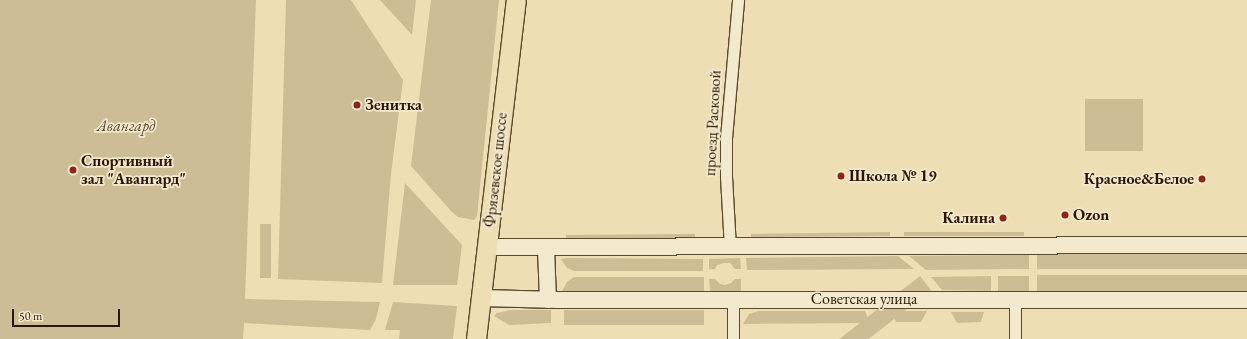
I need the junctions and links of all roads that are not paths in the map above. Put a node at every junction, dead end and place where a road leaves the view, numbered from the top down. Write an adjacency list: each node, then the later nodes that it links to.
1 (516, 0): 4 (highway, Фрязевское шоссе)
2 (738, 0): 6 (street, проезд Расковой)
3 (1247, 245): 6 (main road)
4 (488, 247): 5 (main road); 7 (highway, Фрязевское шоссе)
5 (546, 248): 6 (main road); 9 (main road)
6 (730, 248)
7 (481, 298): 9 (main road, Советская улица); 12 (highway, Фрязевское шоссе)
8 (1015, 298): 10 (main road, Советская улица); 11 (main road, Советская улица); 14 (street)
9 (548, 300): 10 (main road, Советская улица)
10 (733, 300): 13 (street)
11 (1247, 300)
12 (476, 339)
13 (733, 339)
14 (1015, 339)

